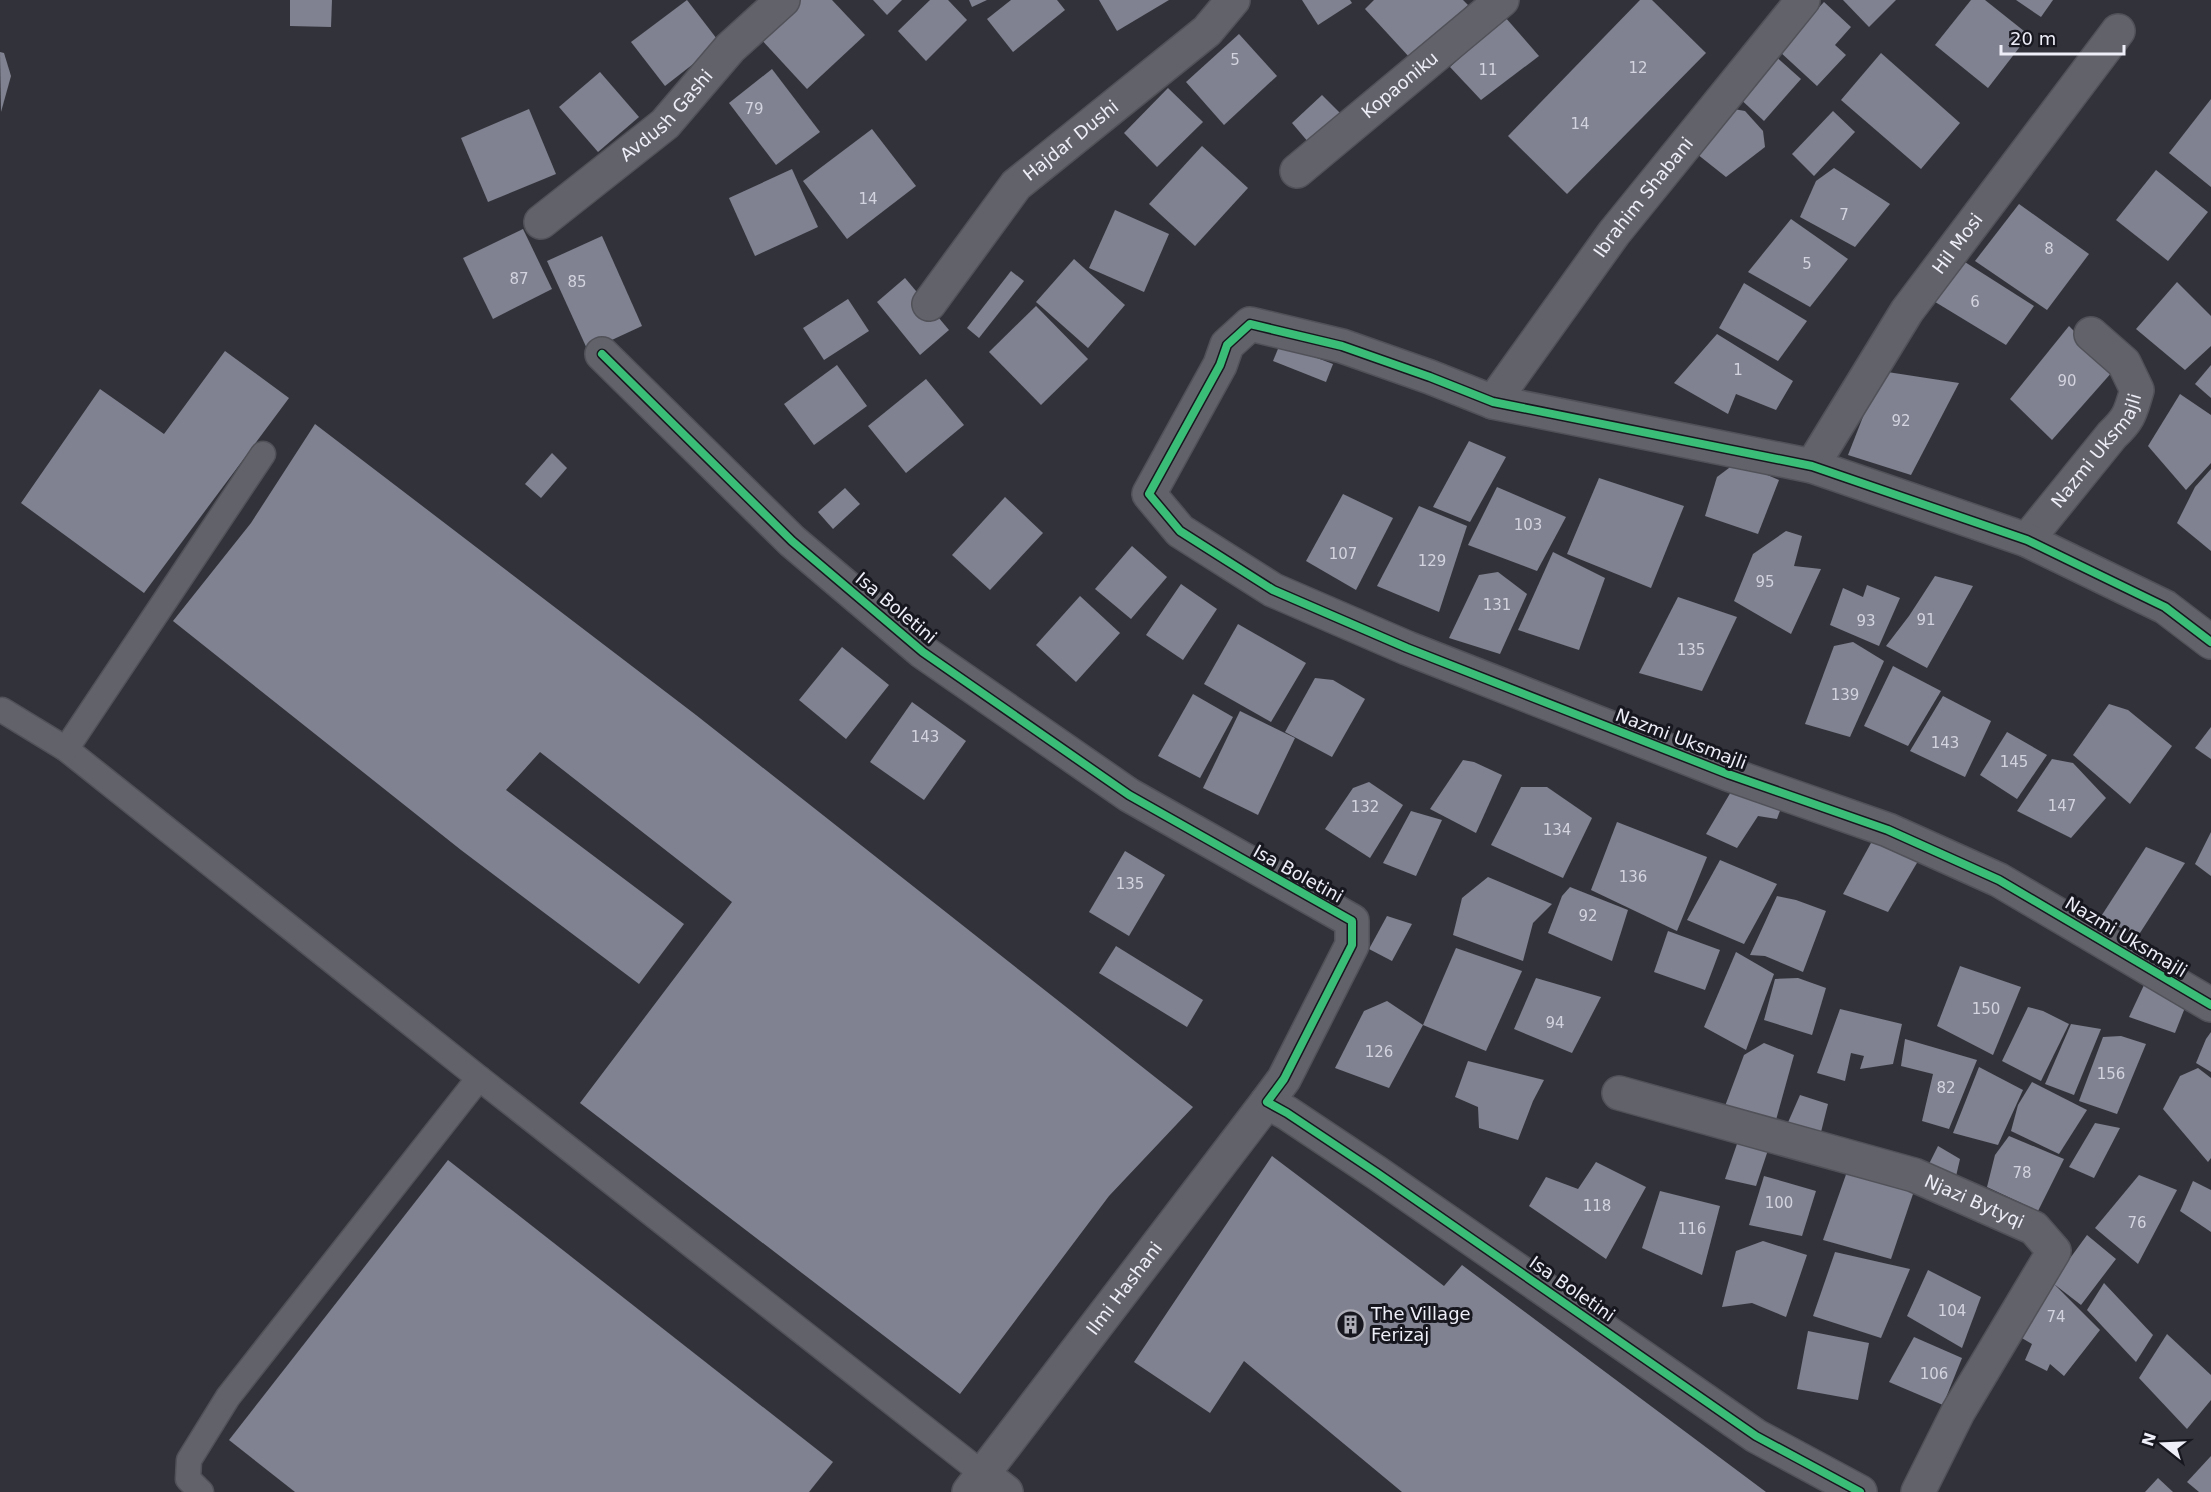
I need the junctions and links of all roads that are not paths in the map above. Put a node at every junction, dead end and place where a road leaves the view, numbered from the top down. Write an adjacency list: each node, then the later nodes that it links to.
1 (783, 0): 7 (street, Avdush Gashi)
2 (1233, 0): 8 (street, Hajdar Dushi)
3 (1502, 0): 6 (street, Kopaoniku)
4 (1803, 0): 11 (street, Ibrahim Shabani)
5 (2118, 31): 13 (street, Hil Mosi)
6 (1297, 171)
7 (541, 222)
8 (929, 304)
9 (2091, 333): 14 (street, Nazmi Uksmajli)
10 (602, 354): 21 (street, Isa Boletini)
11 (1492, 402): 13 (street); 18 (street, Nazmi Uksmajli)
12 (263, 454): 17 (lane)
13 (1812, 466): 14 (street)
14 (2027, 540): 15 (street)
15 (2211, 642)
16 (2, 710): 17 (lane)
17 (66, 749): 19 (lane)
18 (2211, 1005)
19 (479, 1078): 22 (lane); 23 (lane)
20 (1619, 1093): 25 (street, Njazi Bytyqi)
21 (1267, 1102): 22 (street, Ilmi Hashani); 24 (street, Isa Boletini)
22 (986, 1486)
23 (201, 1492)
24 (1860, 1492)
25 (1918, 1492)

